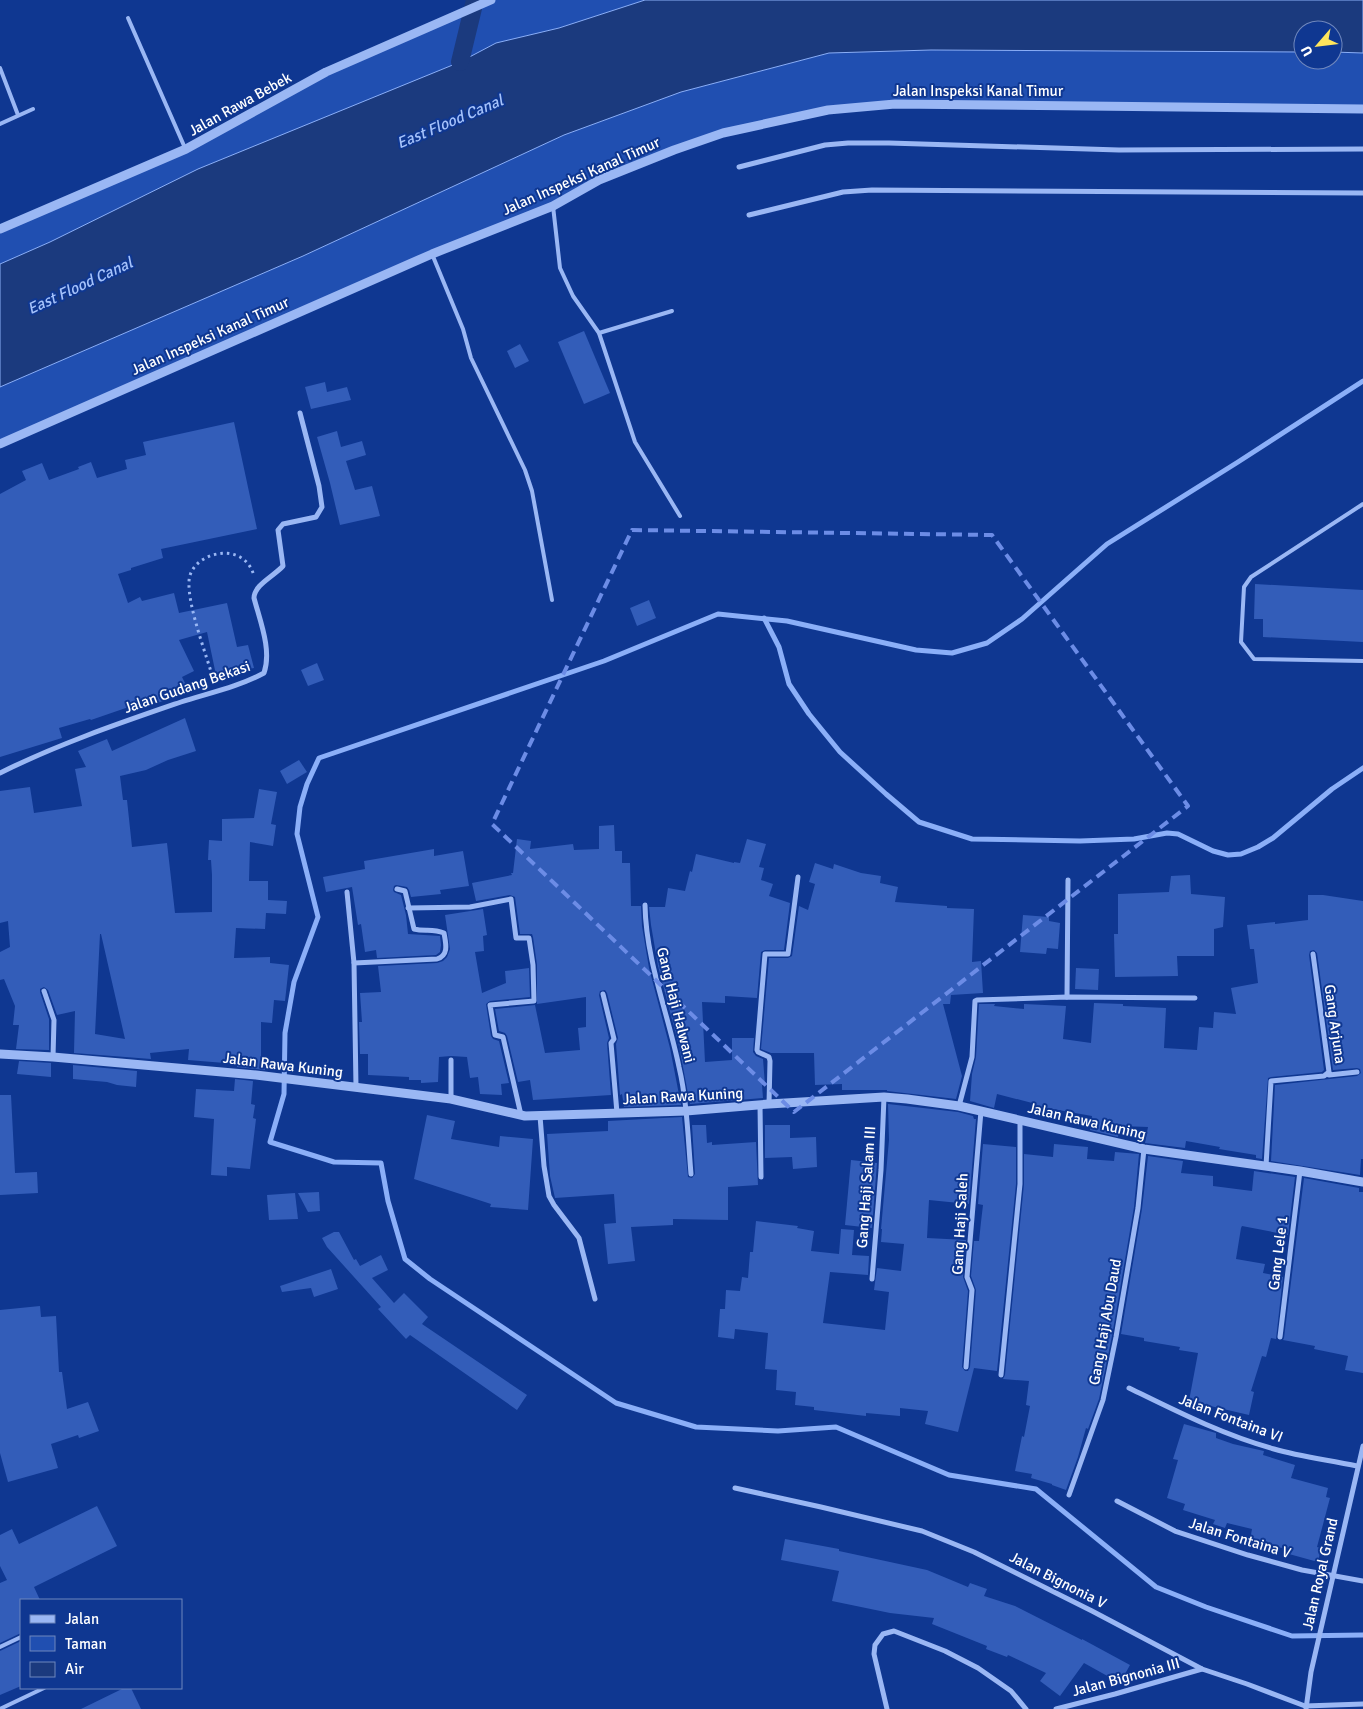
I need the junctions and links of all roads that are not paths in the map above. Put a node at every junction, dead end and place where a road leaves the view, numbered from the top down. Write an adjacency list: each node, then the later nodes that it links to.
1 (491, 0): 8 (street, Jalan Rawa Bebek)
2 (128, 18): 8 (lane)
3 (0, 68): 6 (lane)
4 (33, 109): 6 (lane)
5 (1363, 109): 12 (street, Jalan Inspeksi Kanal Timur)
6 (18, 116): 7 (lane)
7 (0, 124)
8 (186, 149): 14 (street, Jalan Rawa Bebek)
9 (1363, 149): 10 (street)
10 (738, 167)
11 (1363, 194): 13 (street)
12 (553, 206): 15 (street, Jalan Inspeksi Kanal Timur); 17 (lane)
13 (749, 215)
14 (0, 229)
15 (432, 254): 19 (street, Jalan Inspeksi Kanal Timur); 22 (lane)
16 (672, 311): 17 (lane)
17 (599, 333): 21 (lane)
18 (300, 413): 24 (street, Jalan Gudang Bekasi)
19 (0, 444)
20 (1363, 504): 23 (lane)
21 (680, 516)
22 (552, 600)
23 (1363, 661)
24 (0, 773)
25 (798, 877): 45 (street)
26 (1068, 880): 35 (street)
27 (397, 889): 30 (street)
28 (347, 892): 32 (street)
29 (645, 905): 47 (street, Gang Haji Halwani)
30 (408, 908): 32 (street); 50 (street)
31 (1314, 954): 41 (street, Gang Arjuna)
32 (354, 963): 42 (street)
33 (44, 991): 38 (street)
34 (603, 994): 49 (street)
35 (1068, 997): 36 (street); 46 (street)
36 (1195, 998)
37 (0, 1054): 38 (street, Jalan Rawa Kuning)
38 (53, 1057): 42 (street, Jalan Rawa Kuning)
39 (451, 1060): 44 (street)
40 (1357, 1072): 41 (street)
41 (1329, 1073): 54 (street, Gang Arjuna)
42 (356, 1087): 44 (street, Jalan Rawa Kuning)
43 (884, 1097): 45 (street, Jalan Rawa Kuning); 46 (street, Jalan Rawa Kuning); 59 (street, Gang Haji Salam III)
44 (451, 1098): 50 (street, Jalan Rawa Kuning)
45 (765, 1104): 47 (street, Jalan Rawa Kuning); 57 (street)
46 (959, 1106): 48 (street, Jalan Rawa Kuning)
47 (686, 1111): 49 (street, Jalan Rawa Kuning); 56 (street, Gang Haji Halwani)
48 (981, 1111): 52 (street, Jalan Rawa Kuning); 62 (street, Gang Haji Saleh)
49 (617, 1113): 51 (street, Jalan Rawa Kuning)
50 (521, 1115): 51 (street, Jalan Rawa Kuning)
51 (540, 1116): 60 (street)
52 (1020, 1120): 53 (street, Jalan Rawa Kuning); 63 (street)
53 (1144, 1149): 54 (street, Jalan Rawa Kuning); 68 (street, Gang Haji Abu Daud)
54 (1266, 1166): 55 (street, Jalan Rawa Kuning)
55 (1300, 1171): 58 (street, Jalan Rawa Kuning); 61 (street, Gang Lele 1)
56 (691, 1174)
57 (761, 1177)
58 (1363, 1182)
59 (872, 1279)
60 (595, 1299)
61 (1280, 1337)
62 (966, 1367)
63 (1001, 1375)
64 (1129, 1388): 66 (street, Jalan Fontaina VI)
65 (1363, 1446): 66 (street, Jalan Royal Grand)
66 (1357, 1466): 70 (street, Jalan Royal Grand)
67 (735, 1488): 74 (street, Jalan Bignonia V)
68 (1069, 1495)
69 (1117, 1501): 70 (street, Jalan Fontaina V)
70 (1333, 1577): 71 (street, Jalan Fontaina V); 77 (street, Jalan Royal Grand)
71 (1363, 1581)
72 (20, 1637): 73 (lane)
73 (0, 1647)
74 (1202, 1669): 77 (street, Jalan Bignonia V); 81 (street, Jalan Bignonia III)
75 (42, 1689): 78 (lane)
76 (1363, 1704): 77 (street, Jalan Bignonia V)
77 (1305, 1708)
78 (0, 1709)
79 (887, 1709): 80 (street)
80 (1026, 1709)
81 (1056, 1709)

